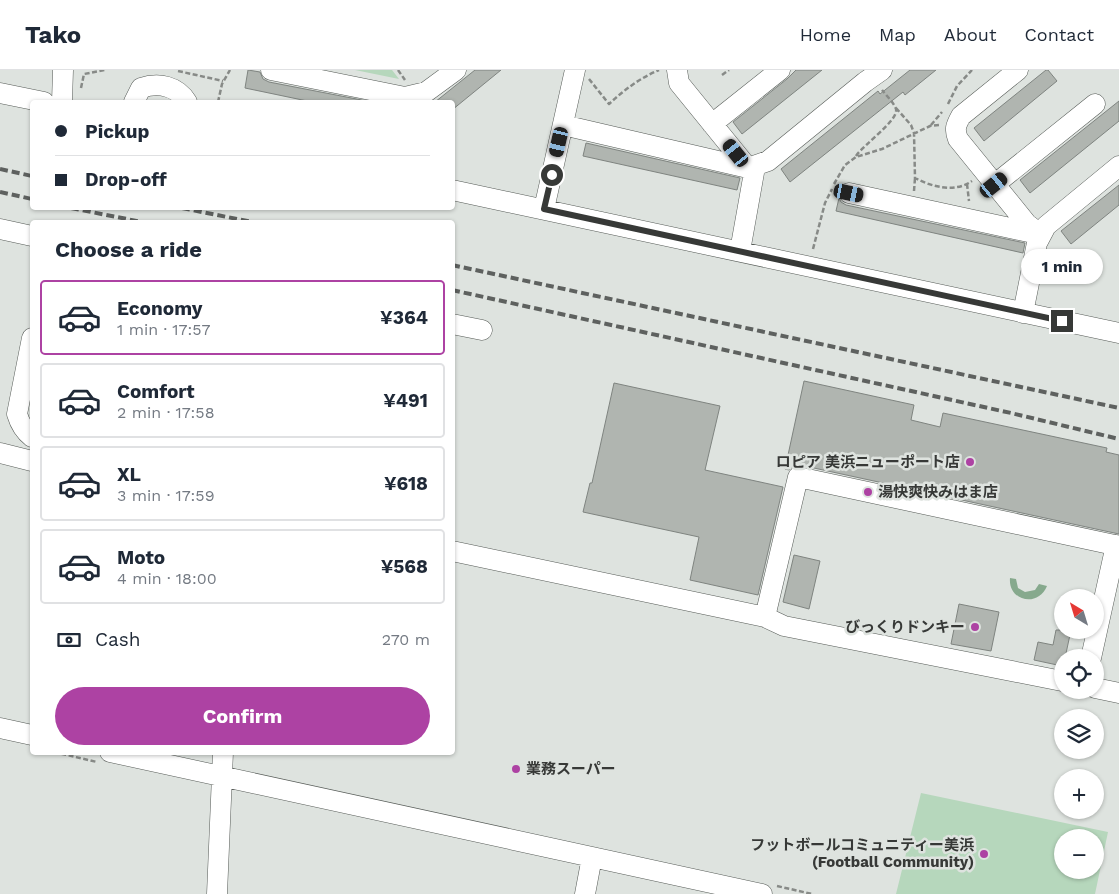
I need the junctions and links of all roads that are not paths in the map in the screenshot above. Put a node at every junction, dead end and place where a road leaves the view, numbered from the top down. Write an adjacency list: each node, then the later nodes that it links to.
1 (64, 70): 11 (street)
2 (271, 70): 3 (street)
3 (456, 70)
4 (677, 70): 15 (street)
5 (780, 70): 15 (street)
6 (1018, 70): 19 (street)
7 (581, 73): 16 (street)
8 (881, 79): 18 (street)
9 (0, 92): 10 (street)
10 (35, 100)
11 (62, 100)
12 (135, 100): 13 (street)
13 (184, 100)
14 (1095, 104): 19 (street)
15 (712, 124): 18 (street)
16 (563, 125): 18 (street); 22 (street)
17 (1119, 166): 24 (street)
18 (751, 167): 26 (street)
19 (989, 178): 24 (street)
20 (455, 191): 22 (street)
21 (849, 193): 24 (street)
22 (544, 209): 26 (street)
23 (0, 229): 25 (street)
24 (1040, 234): 27 (street)
25 (30, 236)
26 (740, 251): 27 (street)
27 (1023, 313): 30 (street)
28 (455, 325): 29 (street)
29 (482, 330)
30 (1119, 333)
31 (30, 360): 32 (street)
32 (28, 381): 33 (street)
33 (26, 403): 34 (street)
34 (30, 435)
35 (0, 454): 36 (street)
36 (30, 461)
37 (1117, 545): 39 (street); 40 (street)
38 (455, 552): 39 (street)
39 (765, 616): 41 (street)
40 (1093, 649)
41 (1054, 679)
42 (1104, 690): 43 (street)
43 (1119, 693)
44 (0, 728): 45 (street)
45 (30, 736)
46 (123, 755): 48 (street)
47 (222, 755): 48 (street)
48 (222, 777): 49 (street); 50 (street)
49 (592, 858): 51 (street); 52 (street)
50 (217, 894)
51 (585, 894)
52 (762, 894)

